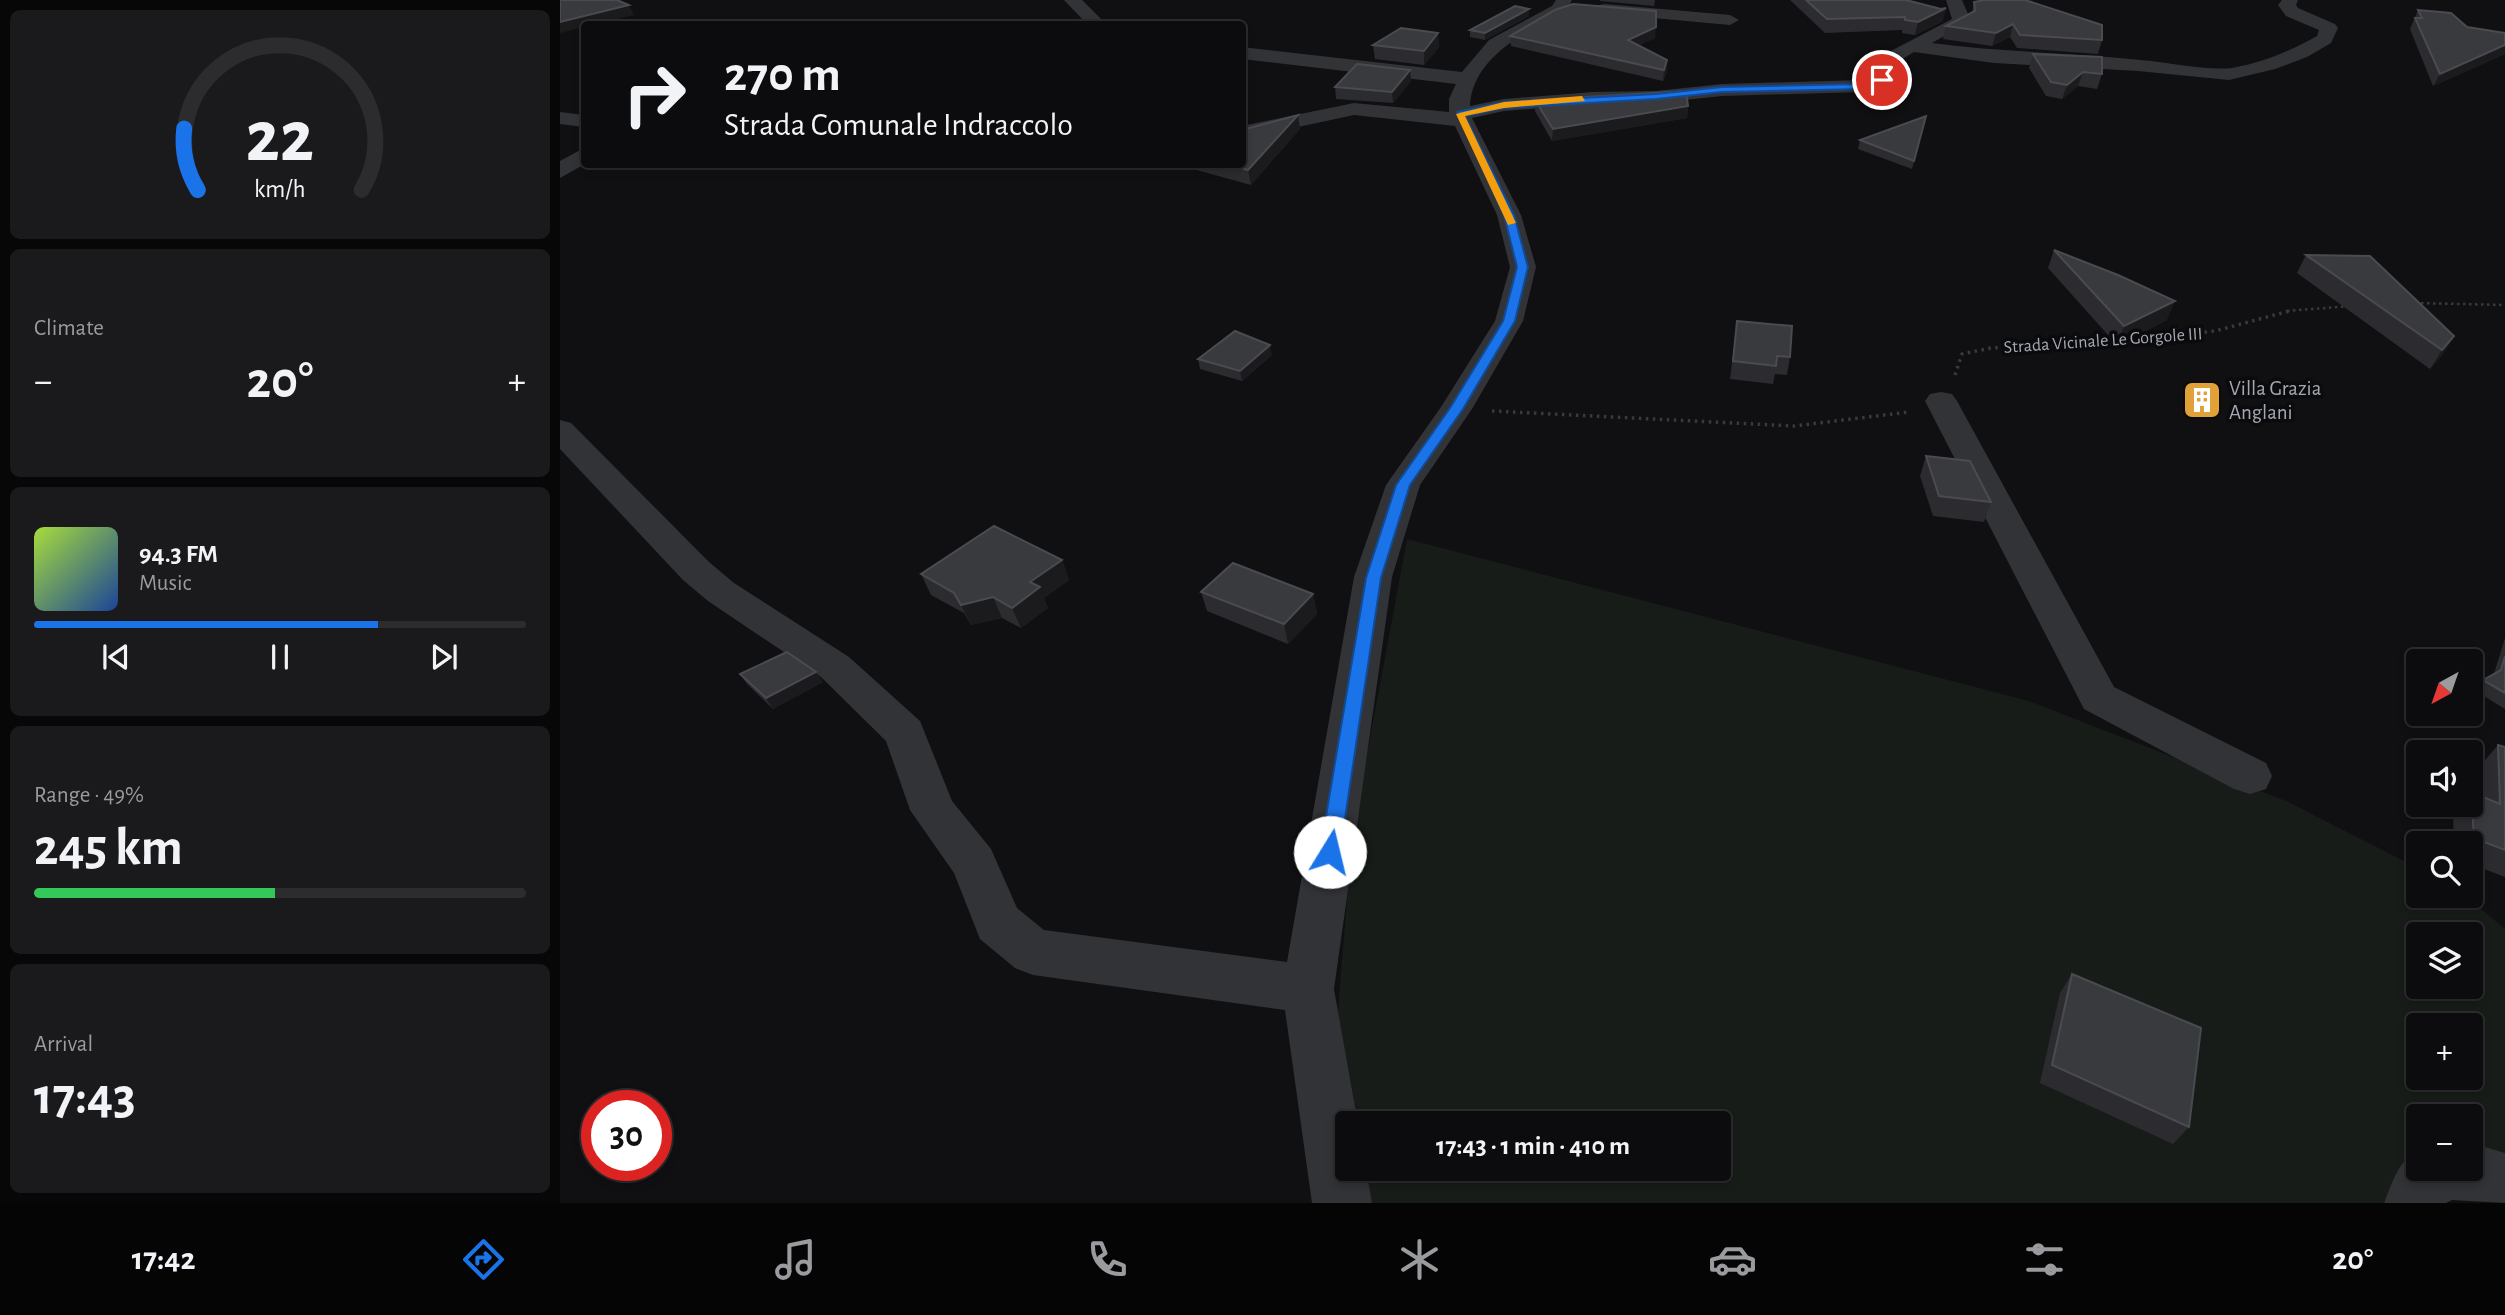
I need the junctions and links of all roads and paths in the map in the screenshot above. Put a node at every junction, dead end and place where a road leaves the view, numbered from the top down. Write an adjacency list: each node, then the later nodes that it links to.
1 (1072, 0): 6 (street)
2 (1954, 0): 7 (street)
3 (2290, 0): 7 (street)
4 (1572, 5): 5 (street); 9 (street)
5 (1730, 20)
6 (1094, 21)
7 (1911, 46): 9 (street)
8 (1246, 55): 9 (street)
9 (1464, 104): 12 (street); 19 (street)
10 (560, 118): 11 (street)
11 (581, 121)
12 (1246, 132)
13 (581, 157): 14 (street)
14 (560, 172)
15 (2406, 304): 16 (path)
16 (2505, 305)
17 (2351, 306): 18 (path, Strada Vicinale Le Gorgole III)
18 (1941, 401): 19 (path); 21 (street)
19 (1457, 409): 22 (street)
20 (560, 430): 22 (street)
21 (2250, 776)
22 (1308, 989): 24 (street)
23 (2505, 1183): 25 (street)
24 (1342, 1203)
25 (2414, 1203)

